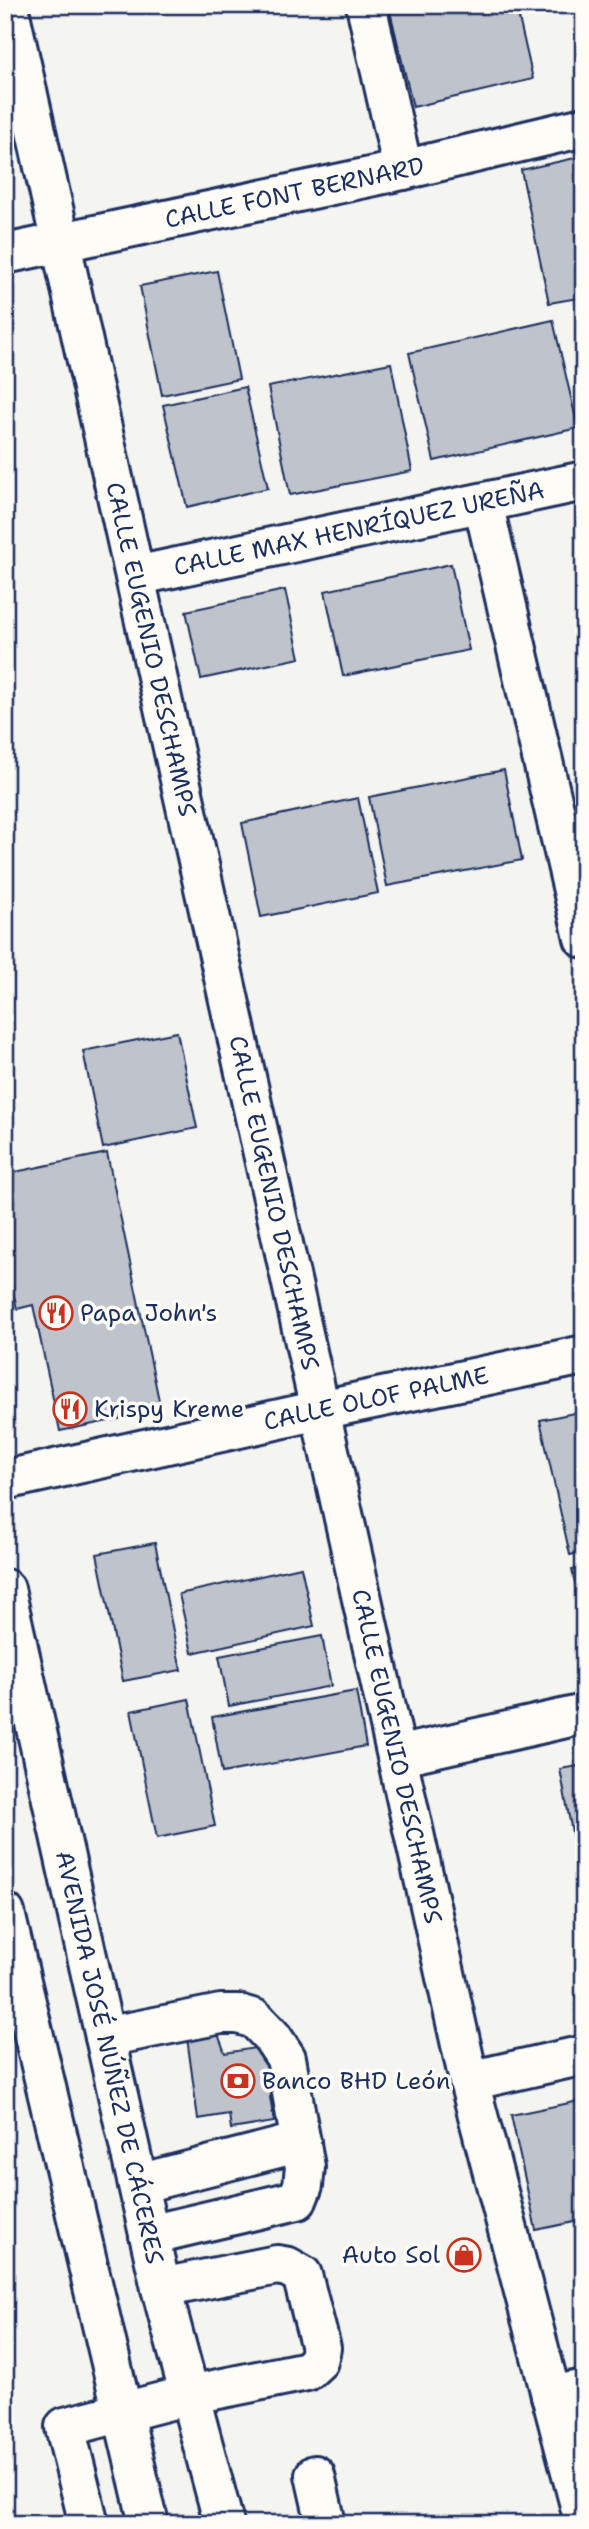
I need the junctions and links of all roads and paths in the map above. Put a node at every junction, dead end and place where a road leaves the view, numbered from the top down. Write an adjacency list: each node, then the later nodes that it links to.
1 (8, 5): 5 (street, CALLE EUGENIO DESCHAMPS)
2 (366, 5): 4 (street)
3 (584, 127): 4 (street, CALLE FONT BERNARD)
4 (403, 170): 5 (street, CALLE FONT BERNARD)
5 (61, 242): 6 (street, CALLE FONT BERNARD); 9 (street, CALLE EUGENIO DESCHAMPS)
6 (5, 254)
7 (584, 481): 8 (street, CALLE MAX HENRÍQUEZ UREÑA)
8 (483, 503): 9 (street, CALLE MAX HENRÍQUEZ UREÑA); 10 (street)
9 (135, 576): 12 (street, CALLE EUGENIO DESCHAMPS)
10 (584, 937)
11 (584, 1355): 12 (street, CALLE OLOF PALME)
12 (320, 1410): 13 (street, CALLE OLOF PALME); 16 (street, CALLE EUGENIO DESCHAMPS)
13 (5, 1480)
14 (5, 1589): 18 (street, AVENIDA JOSÉ NÚÑEZ DE CÁCERES)
15 (584, 1714): 16 (street)
16 (397, 1756): 20 (street, CALLE EUGENIO DESCHAMPS)
17 (5, 1913): 27 (street)
18 (105, 2037): 21 (street); 22 (street, AVENIDA JOSÉ NÚÑEZ DE CÁCERES)
19 (584, 2055): 20 (street)
20 (469, 2081): 25 (street, CALLE EUGENIO DESCHAMPS)
21 (301, 2142): 22 (street); 23 (street)
22 (138, 2184): 23 (street, AVENIDA JOSÉ NÚÑEZ DE CÁCERES)
23 (149, 2235): 24 (street, AVENIDA JOSÉ NÚÑEZ DE CÁCERES)
24 (161, 2288): 26 (street, AVENIDA JOSÉ NÚÑEZ DE CÁCERES); 26 (street)
25 (567, 2392): 29 (street, CALLE EUGENIO DESCHAMPS)
26 (190, 2395): 27 (street); 32 (street, AVENIDA JOSÉ NÚÑEZ DE CÁCERES)
27 (122, 2412): 30 (street); 31 (street)
28 (315, 2475): 33 (street)
29 (584, 2521)
30 (89, 2524)
31 (149, 2524)
32 (224, 2524)
33 (326, 2524)

